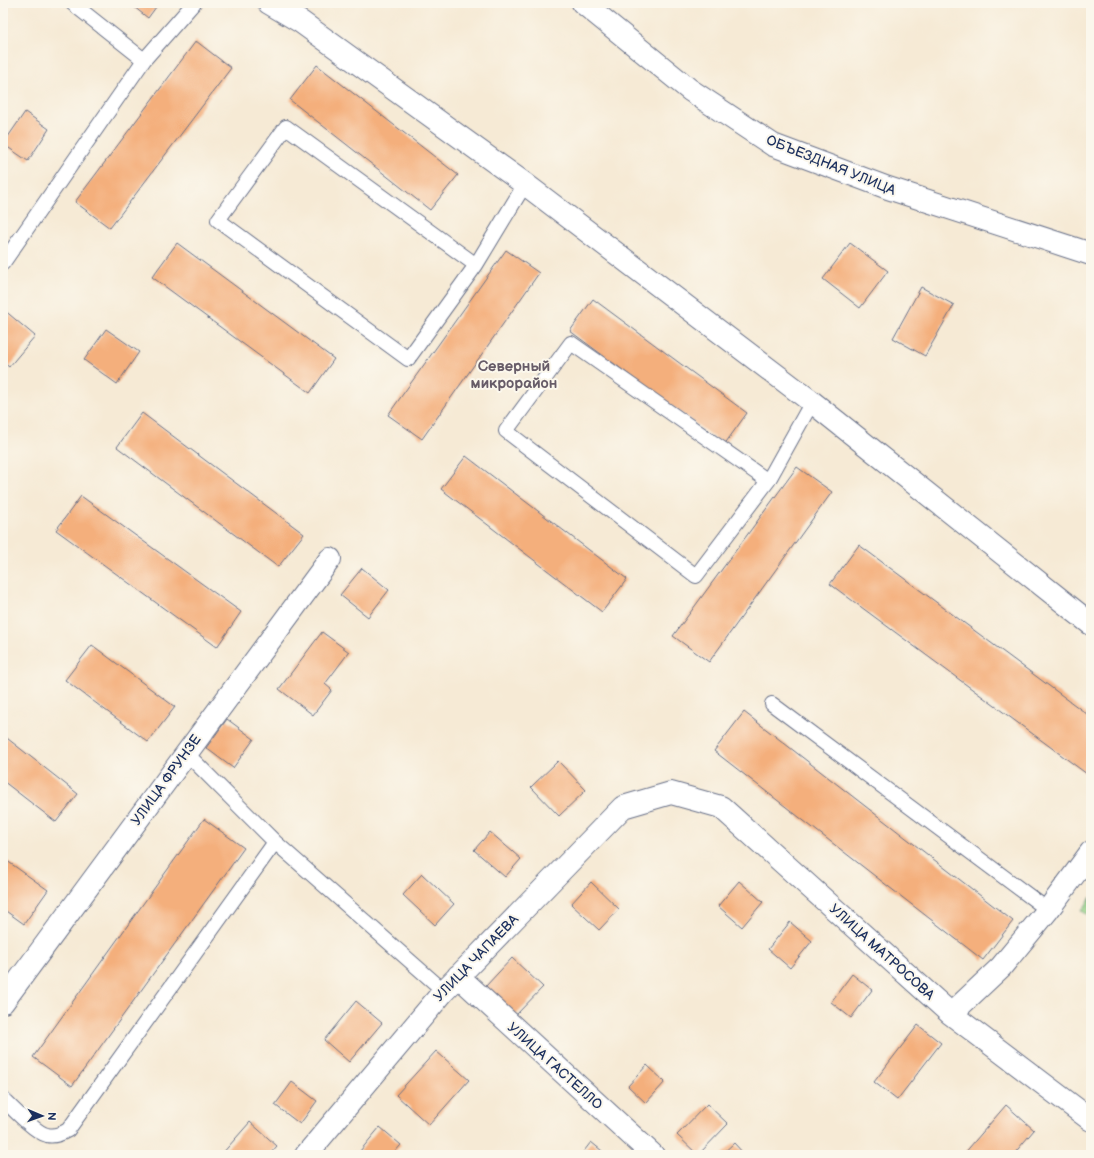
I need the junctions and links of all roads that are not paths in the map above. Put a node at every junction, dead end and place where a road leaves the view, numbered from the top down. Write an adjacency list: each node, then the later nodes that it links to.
1 (72, 3): 5 (lane)
2 (194, 3): 5 (lane)
3 (269, 3): 6 (street)
4 (583, 3): 7 (street, ОБЪЕЗДНАЯ УЛИЦА)
5 (144, 60): 8 (lane)
6 (525, 184): 9 (lane); 10 (street)
7 (1091, 254)
8 (3, 263)
9 (476, 265): 9 (lane)
10 (812, 402): 11 (lane); 13 (street)
11 (768, 481): 11 (lane)
12 (330, 559): 15 (street, УЛИЦА ФРУНЗЕ)
13 (1091, 624)
14 (772, 704): 19 (lane)
15 (186, 753): 17 (lane); 21 (street, УЛИЦА ФРУНЗЕ)
16 (671, 793): 20 (street, УЛИЦА ЧАПАЕВА); 22 (street, УЛИЦА МАТРОСОВА)
17 (275, 842): 20 (lane); 23 (lane)
18 (1091, 852): 19 (street)
19 (1048, 910): 22 (street)
20 (451, 984): 25 (street, УЛИЦА ЧАПАЕВА); 26 (street, УЛИЦА ГАСТЕЛЛО)
21 (3, 1002)
22 (952, 1014): 24 (street, УЛИЦА МАТРОСОВА)
23 (3, 1099)
24 (1091, 1120)
25 (306, 1155)
26 (653, 1155)

